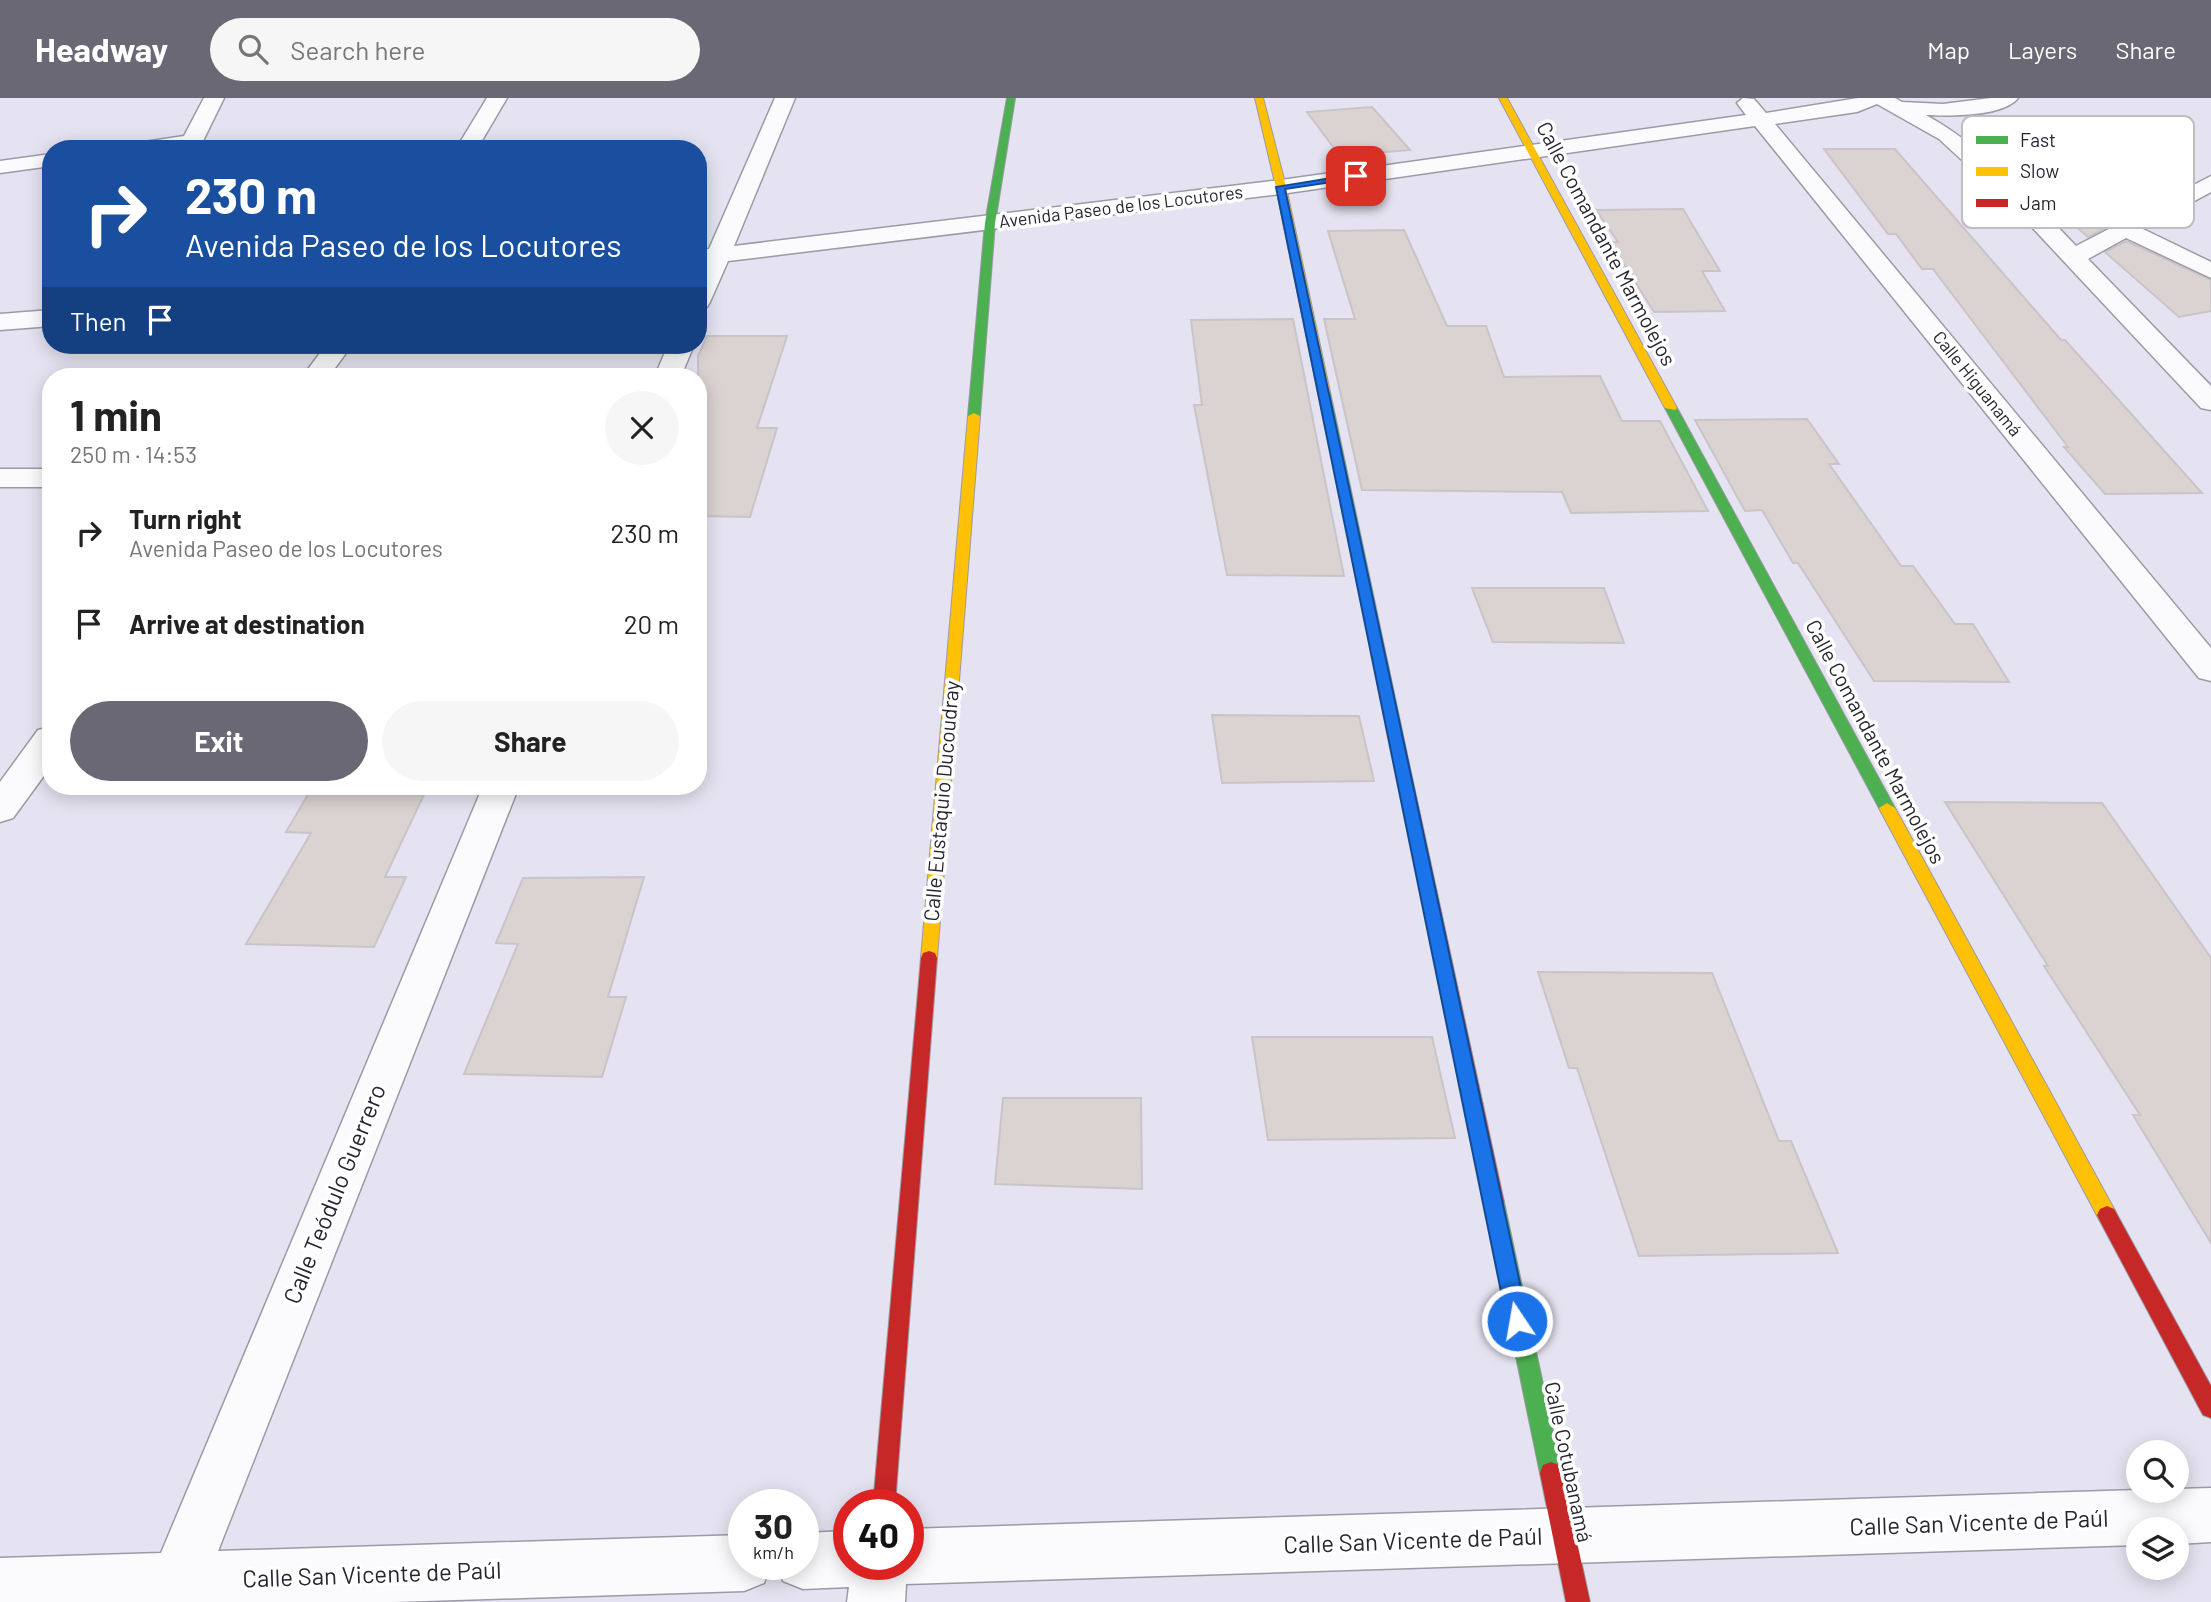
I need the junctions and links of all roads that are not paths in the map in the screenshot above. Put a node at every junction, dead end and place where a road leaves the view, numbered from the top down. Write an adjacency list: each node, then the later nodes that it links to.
1 (214, 98): 11 (street)
2 (496, 98): 12 (street)
3 (785, 98): 23 (street)
4 (1011, 98): 20 (street, Calle Eustaquio Ducoudray)
5 (1259, 98): 18 (street, Calle Cotubanamá)
6 (1503, 98): 14 (street, Calle Comandante Marmolejos)
7 (1874, 98): 10 (street, Avenida Paseo de los Locutores)
8 (2008, 98): 9 (street)
9 (1888, 103): 13 (street)
10 (1751, 108): 14 (street, Avenida Paseo de los Locutores); 31 (street, Calle Higuanamá)
11 (193, 140)
12 (471, 140)
13 (1962, 149)
14 (1531, 150): 18 (street, Avenida Paseo de los Locutores); 35 (street, Calle Comandante Marmolejos)
15 (42, 161): 16 (street)
16 (0, 167)
17 (2211, 183): 19 (street)
18 (1280, 187): 20 (street, Avenida Paseo de los Locutores); 38 (street, Calle Cotubanamá)
19 (2194, 192)
20 (990, 223): 23 (street, Avenida Paseo de los Locutores); 36 (street, Calle Eustaquio Ducoudray)
21 (2047, 228): 24 (street)
22 (2126, 229): 24 (street); 25 (street)
23 (708, 256)
24 (2075, 256): 28 (street)
25 (2211, 271)
26 (42, 319): 27 (street)
27 (0, 322)
28 (2211, 402)
29 (0, 478): 30 (street)
30 (42, 478)
31 (2211, 670)
32 (42, 751): 34 (street)
33 (497, 795): 43 (street, Calle Teódulo Guerrero)
34 (0, 809)
35 (2211, 1407)
36 (885, 1489)
37 (2211, 1515): 38 (street, Calle San Vicente de Paúl)
38 (1562, 1537): 39 (street, Calle San Vicente de Paúl); 45 (street, Calle Cotubanamá)
39 (924, 1557)
40 (728, 1564): 43 (street, Calle San Vicente de Paúl)
41 (878, 1580): 44 (street)
42 (0, 1586): 43 (street, Calle San Vicente de Paúl)
43 (174, 1591)
44 (876, 1602)
45 (1578, 1602)

